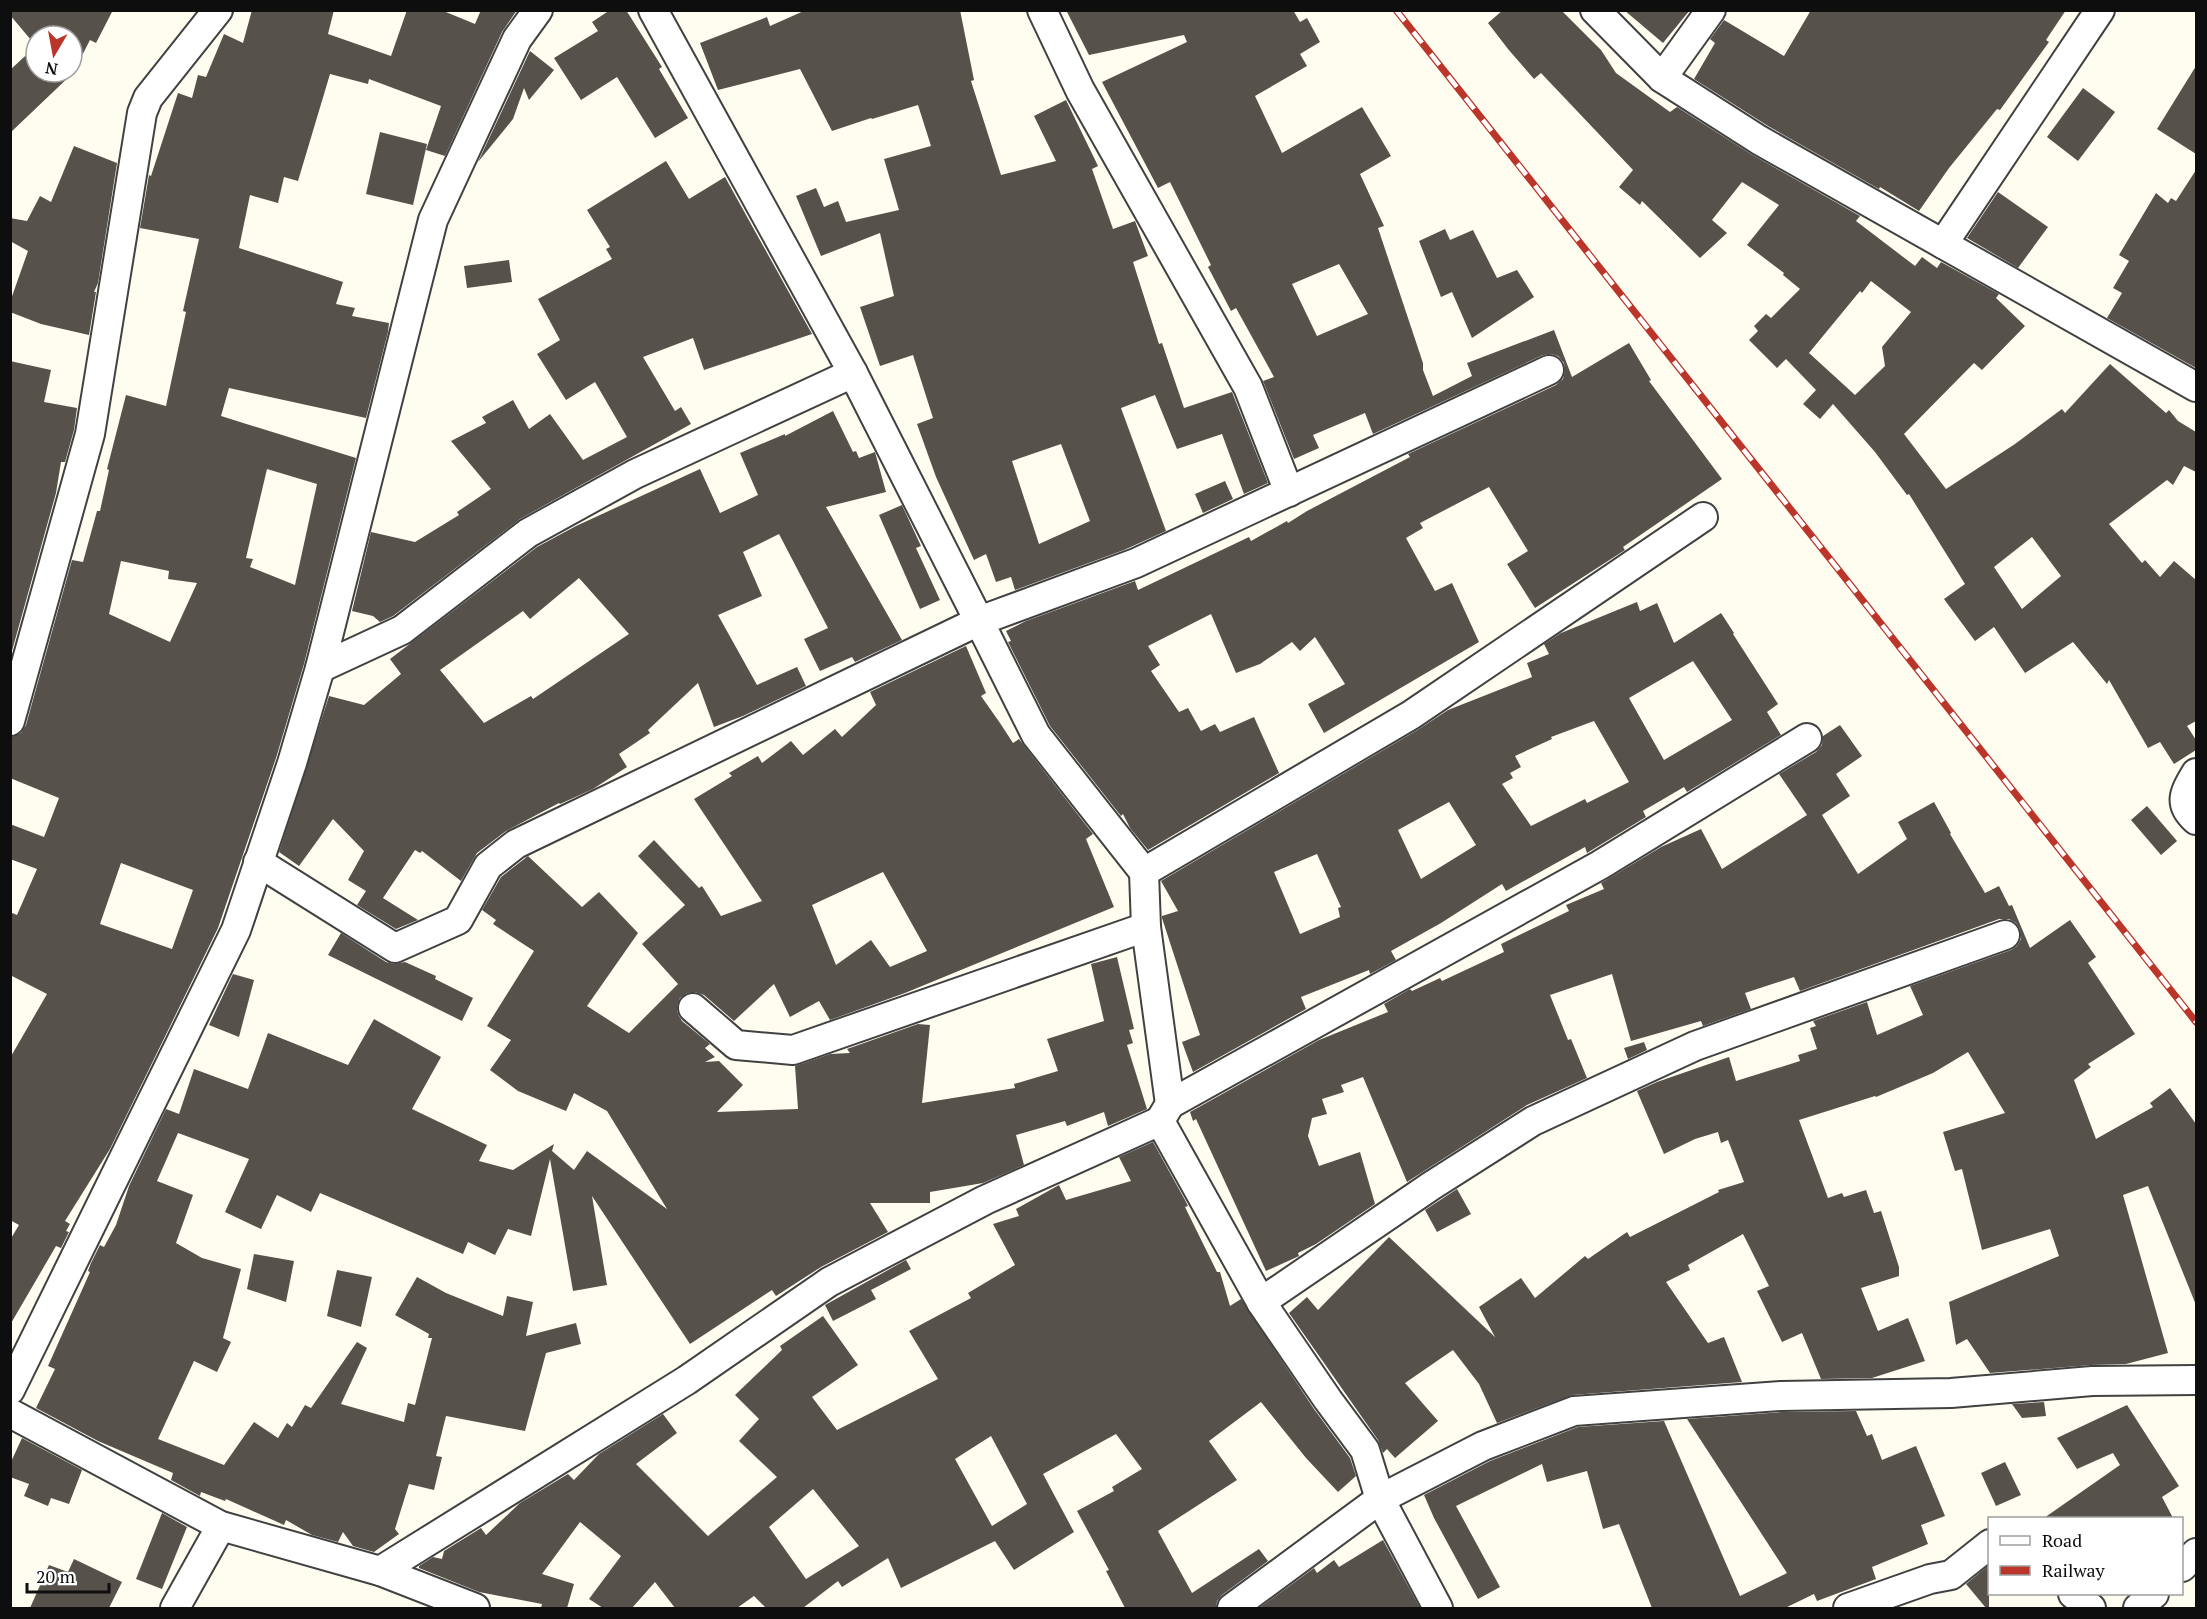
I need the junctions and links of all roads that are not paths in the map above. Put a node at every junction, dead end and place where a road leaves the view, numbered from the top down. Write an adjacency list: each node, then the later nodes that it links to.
1 (218, 10): 17 (street)
2 (538, 10): 16 (street)
3 (653, 10): 11 (street)
4 (1042, 10): 13 (street)
5 (1595, 10): 8 (street)
6 (1711, 10): 8 (street)
7 (2100, 10): 9 (street)
8 (1662, 78): 9 (street)
9 (1943, 244): 12 (street)
10 (1549, 370): 13 (street)
11 (853, 374): 15 (street); 16 (street)
12 (2196, 387)
13 (1289, 492): 15 (street)
14 (1703, 517): 22 (street)
15 (979, 621): 21 (street); 22 (street)
16 (320, 668): 21 (street)
17 (10, 721)
18 (1807, 738): 26 (street)
19 (2196, 773): 20 (street)
20 (2196, 820)
21 (258, 862): 29 (street)
22 (1144, 872): 23 (street)
23 (1146, 927): 25 (street); 26 (street)
24 (2005, 935): 27 (street)
25 (693, 1008)
26 (1165, 1112): 27 (street); 36 (street)
27 (1261, 1302): 31 (street)
28 (2196, 1380): 31 (street)
29 (10, 1390)
30 (10, 1413): 32 (street)
31 (1380, 1499): 41 (street); 42 (street)
32 (221, 1526): 36 (street); 39 (street)
33 (1988, 1545): 43 (street)
34 (2196, 1553): 35 (street)
35 (2183, 1565)
36 (380, 1571): 40 (street)
37 (2075, 1595): 44 (street)
38 (2152, 1595): 45 (street)
39 (175, 1608)
40 (475, 1608)
41 (1232, 1608)
42 (1437, 1608)
43 (1848, 1608)
44 (2091, 1608)
45 (2138, 1608)

